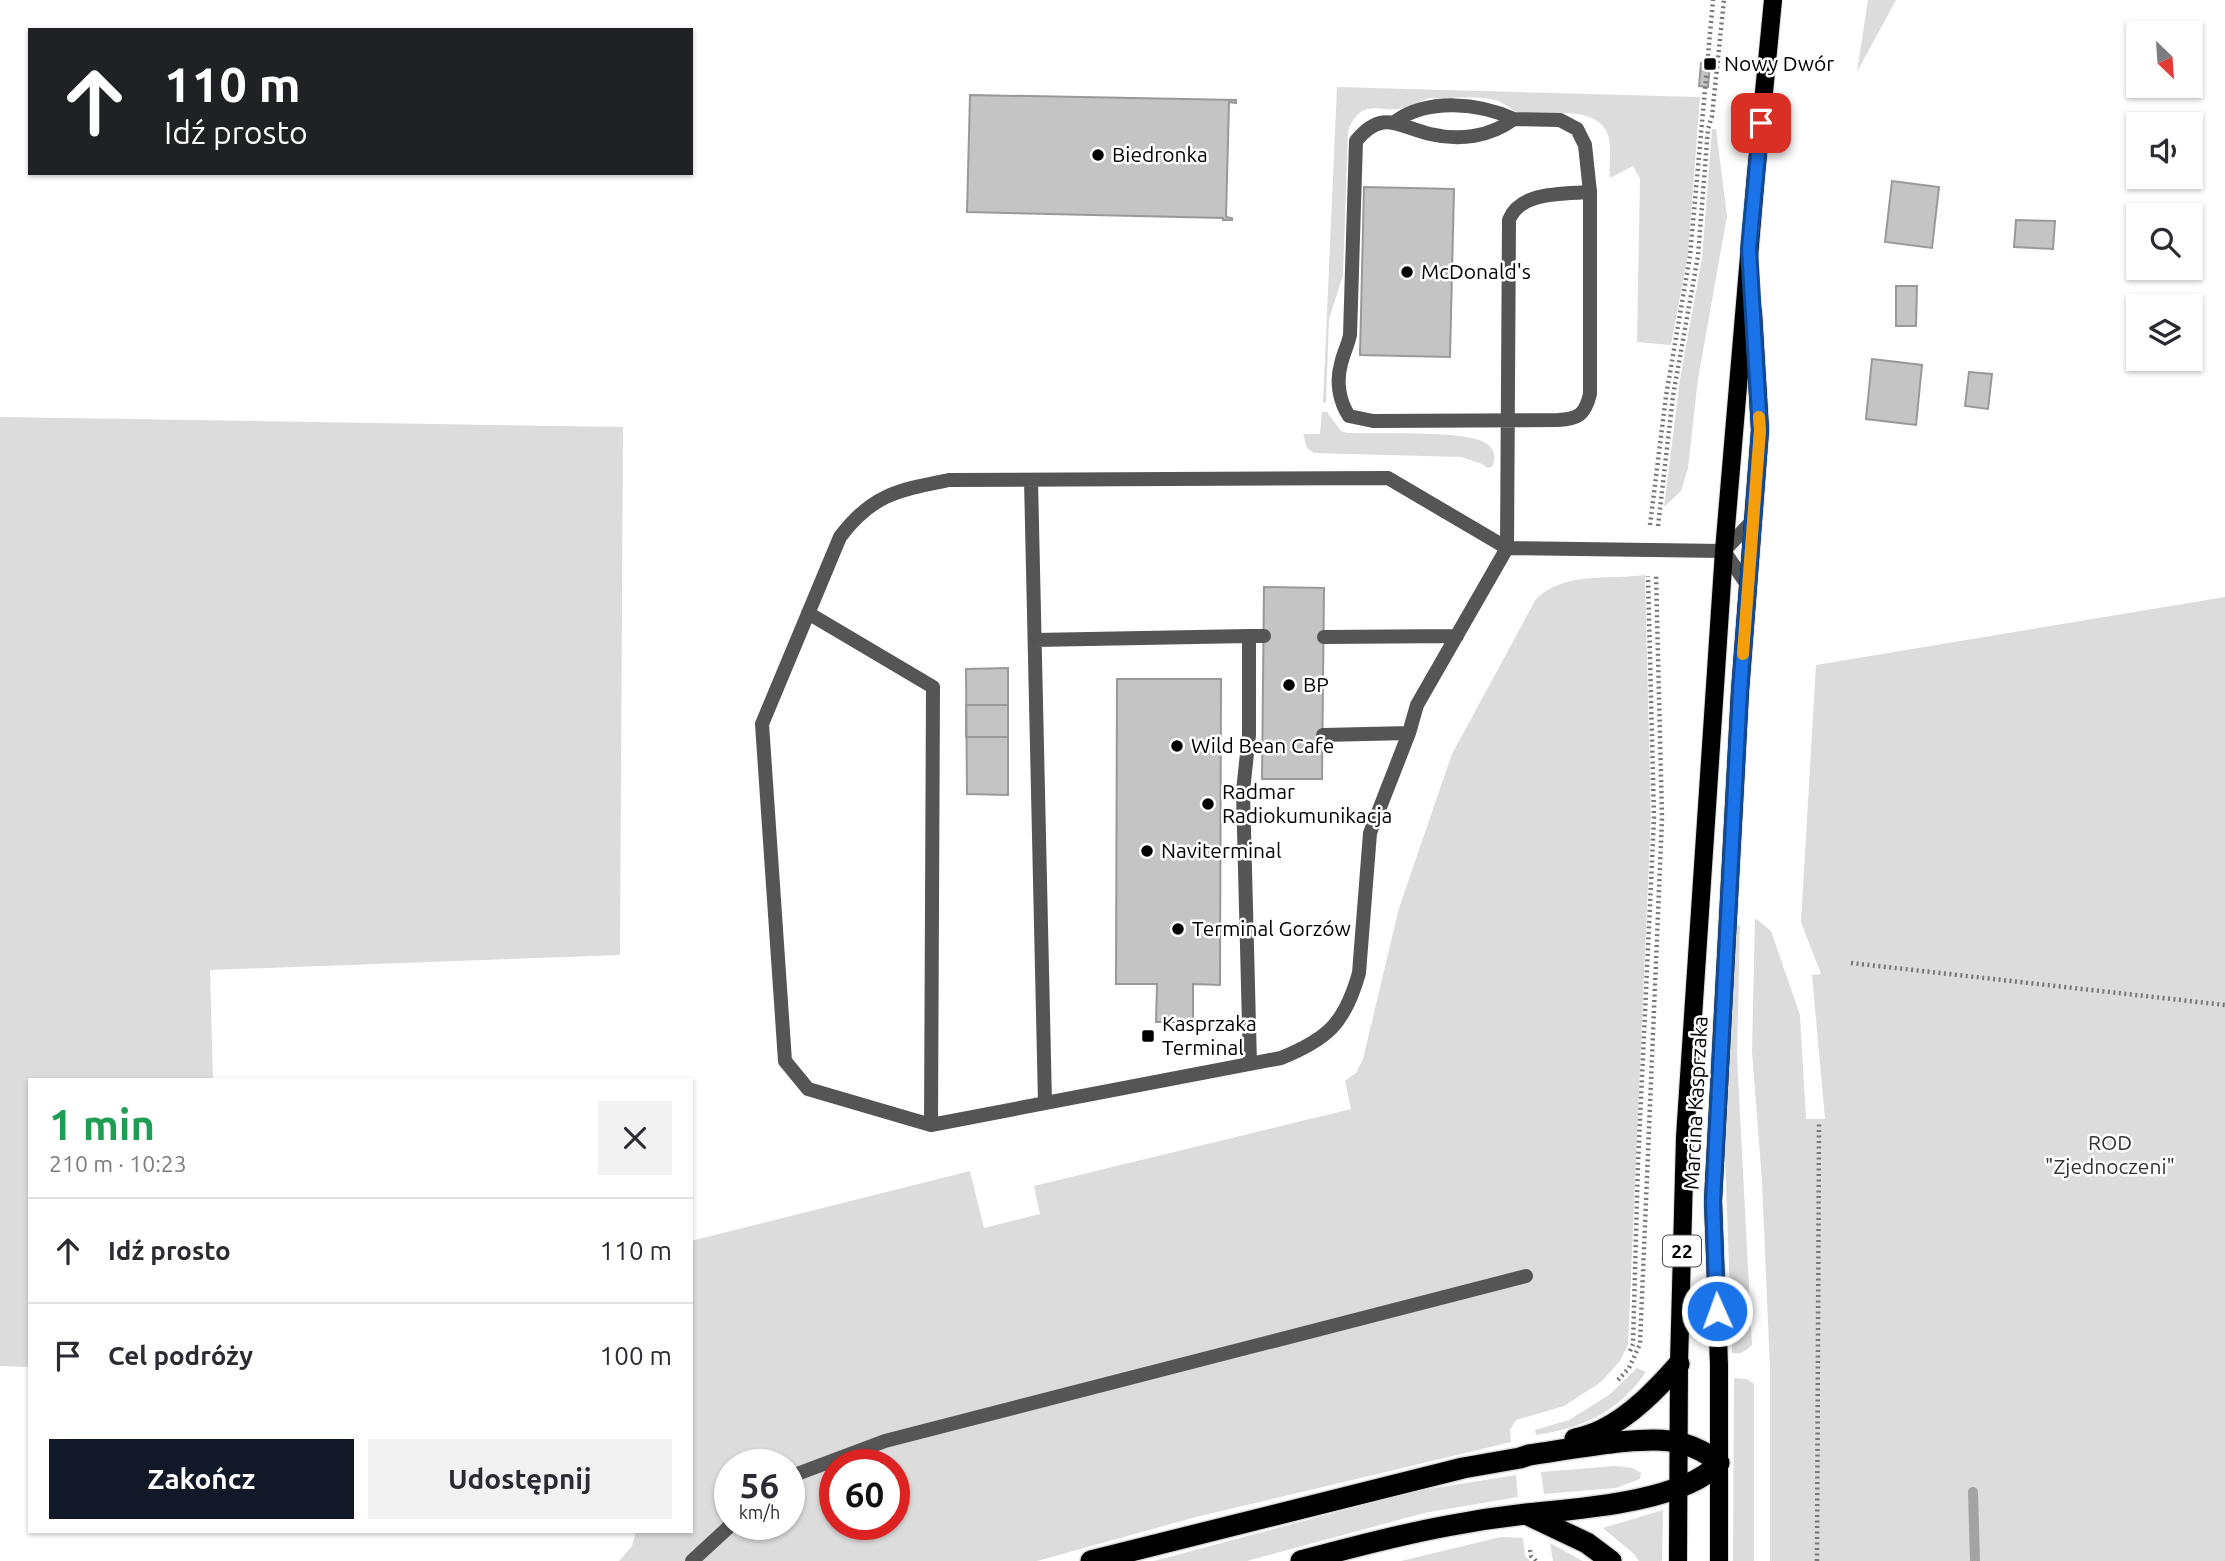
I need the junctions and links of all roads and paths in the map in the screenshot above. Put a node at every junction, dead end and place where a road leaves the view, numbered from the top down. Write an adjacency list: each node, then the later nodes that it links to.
1 (1713, 0): 12 (path)
2 (1724, 0): 12 (path)
3 (1773, 0): 7 (main road, 22)
4 (1514, 119): 5 (lane); 5 (lane); 6 (lane)
5 (1396, 121): 8 (lane)
6 (1590, 192): 8 (lane); 8 (lane)
7 (1749, 249): 10 (main road, 22); 13 (main road, 22)
8 (1508, 420): 11 (lane)
9 (1031, 480): 11 (lane); 15 (lane); 18 (lane)
10 (1754, 520): 13 (lane); 14 (main road, 22)
11 (1507, 548): 12 (lane); 16 (lane)
12 (1653, 549): 13 (lane); 28 (path); 30 (path)
13 (1724, 551): 14 (lane); 29 (main road, Marcina Kasprzaka / 22)
14 (1748, 586): 33 (main road, Marcina Kasprzaka / 22)
15 (808, 613): 26 (lane); 26 (lane)
16 (1457, 636): 17 (lane); 19 (lane)
17 (1324, 637)
18 (1035, 639): 23 (lane); 24 (lane)
19 (1409, 733): 20 (lane); 23 (lane)
20 (1323, 735)
21 (1851, 963): 22 (path)
22 (2225, 1005)
23 (1250, 1065): 24 (lane)
24 (1045, 1103): 26 (lane)
25 (1819, 1122): 44 (path)
26 (931, 1125)
27 (1526, 1276): 34 (lane)
28 (1630, 1351)
29 (1679, 1364): 31 (main road, Marcina Kasprzaka / 22); 32 (highway)
30 (1614, 1384)
31 (1679, 1442): 32 (highway); 33 (highway); 35 (main road, Marcina Kasprzaka / 22)
32 (1529, 1455): 39 (highway)
33 (1719, 1463): 35 (highway); 43 (main road, Marcina Kasprzaka / 22)
34 (805, 1471)
35 (1678, 1488): 36 (highway); 42 (main road, Marcina Kasprzaka / 22)
36 (1526, 1514): 40 (highway); 41 (highway)
37 (715, 1540): 38 (lane)
38 (692, 1561)
39 (1091, 1561)
40 (1301, 1561)
41 (1611, 1561)
42 (1678, 1561)
43 (1719, 1561)
44 (1817, 1561)

